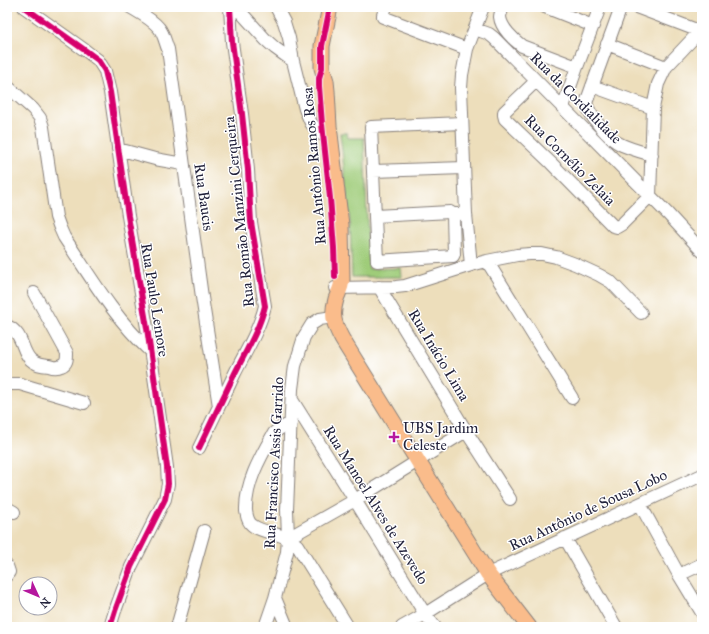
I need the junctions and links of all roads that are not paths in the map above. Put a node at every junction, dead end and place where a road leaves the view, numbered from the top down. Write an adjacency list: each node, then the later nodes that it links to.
1 (24, 7): 29 (street, Rua Paulo Lemore)
2 (130, 7): 31 (street, Rua Baucis)
3 (230, 7): 52 (street, Rua Romão Manzini Cerqueira)
4 (236, 7): 19 (street)
5 (276, 7): 19 (street)
6 (330, 7): 28 (main road, Rua Antônio Ramos Rosa)
7 (386, 7): 18 (street)
8 (482, 7): 15 (street)
9 (503, 7): 20 (street)
10 (545, 7): 14 (street)
11 (600, 7): 14 (street)
12 (621, 7): 17 (street)
13 (636, 7): 16 (street)
14 (593, 26): 20 (street)
15 (475, 29): 18 (street); 22 (street, Rua da Cordialidade)
16 (702, 30): 21 (street)
17 (607, 44): 21 (street); 24 (street)
18 (467, 49): 27 (street)
19 (293, 62): 28 (street)
20 (577, 67): 25 (street)
21 (666, 67): 26 (street)
22 (536, 81): 25 (street, Rua da Cordialidade); 34 (street, Rua Cornélio Zelaia)
23 (7, 86): 47 (street)
24 (592, 86): 26 (street); 30 (street)
25 (563, 107): 34 (street, Rua da Cordialidade)
26 (653, 108): 30 (street)
27 (462, 123): 32 (street); 33 (street)
28 (327, 135): 42 (main road, Rua Antônio Ramos Rosa)
29 (118, 149): 31 (street); 47 (street, Rua Paulo Lemore)
30 (652, 155): 34 (street)
31 (183, 164): 52 (street, Rua Baucis)
32 (464, 168): 33 (street); 36 (street)
33 (373, 171): 37 (street)
34 (650, 196): 38 (street, Rua da Cordialidade)
35 (453, 214): 36 (street); 37 (street); 37 (street)
36 (466, 214): 40 (street)
37 (375, 216)
38 (702, 251)
39 (487, 261): 40 (street); 44 (street); 49 (street)
40 (471, 264): 41 (street)
41 (379, 287): 42 (street); 54 (street, Rua Inácio Lima)
42 (337, 291): 45 (main road, Rua Antônio Ramos Rosa)
43 (34, 293): 46 (street)
44 (641, 313)
45 (333, 316): 50 (street, Rua Francisco Assis Garrido); 56 (main road)
46 (7, 326)
47 (150, 351): 72 (street, Rua Paulo Lemore)
48 (7, 385): 51 (street)
49 (572, 398)
50 (292, 400): 53 (street, Rua Francisco Assis Garrido); 59 (street, Rua Manoel Alves de Azevedo)
51 (84, 404)
52 (218, 406): 55 (street, Rua Romão Manzini Cerqueira)
53 (290, 423): 62 (street, Rua Francisco Assis Garrido); 62 (street)
54 (466, 431): 56 (street); 58 (street, Rua Inácio Lima)
55 (199, 448)
56 (417, 461): 59 (street); 66 (main road)
57 (702, 475): 60 (street, Rua Antônio de Sousa Lobo)
58 (510, 499)
59 (355, 500): 62 (street); 70 (street, Rua Manoel Alves de Azevedo)
60 (640, 504): 63 (street, Rua Antônio de Sousa Lobo); 68 (street)
61 (204, 530): 73 (street)
62 (288, 538): 69 (street, Rua Francisco Assis Garrido); 76 (street)
63 (565, 538): 66 (street, Rua Antônio de Sousa Lobo); 80 (street)
64 (702, 564): 68 (street)
65 (7, 566): 67 (street)
66 (488, 574): 70 (street, Rua Antônio de Sousa Lobo); 79 (main road)
67 (7, 575)
68 (679, 575): 71 (street)
69 (275, 598): 74 (street, Rua Francisco Assis Garrido); 75 (street)
70 (425, 614): 77 (street, Rua Antônio de Sousa Lobo); 78 (street, Rua Manoel Alves de Azevedo)
71 (702, 614)
72 (110, 627)
73 (177, 627)
74 (265, 627)
75 (287, 627)
76 (348, 627)
77 (402, 627)
78 (435, 627)
79 (530, 627)
80 (616, 627)

